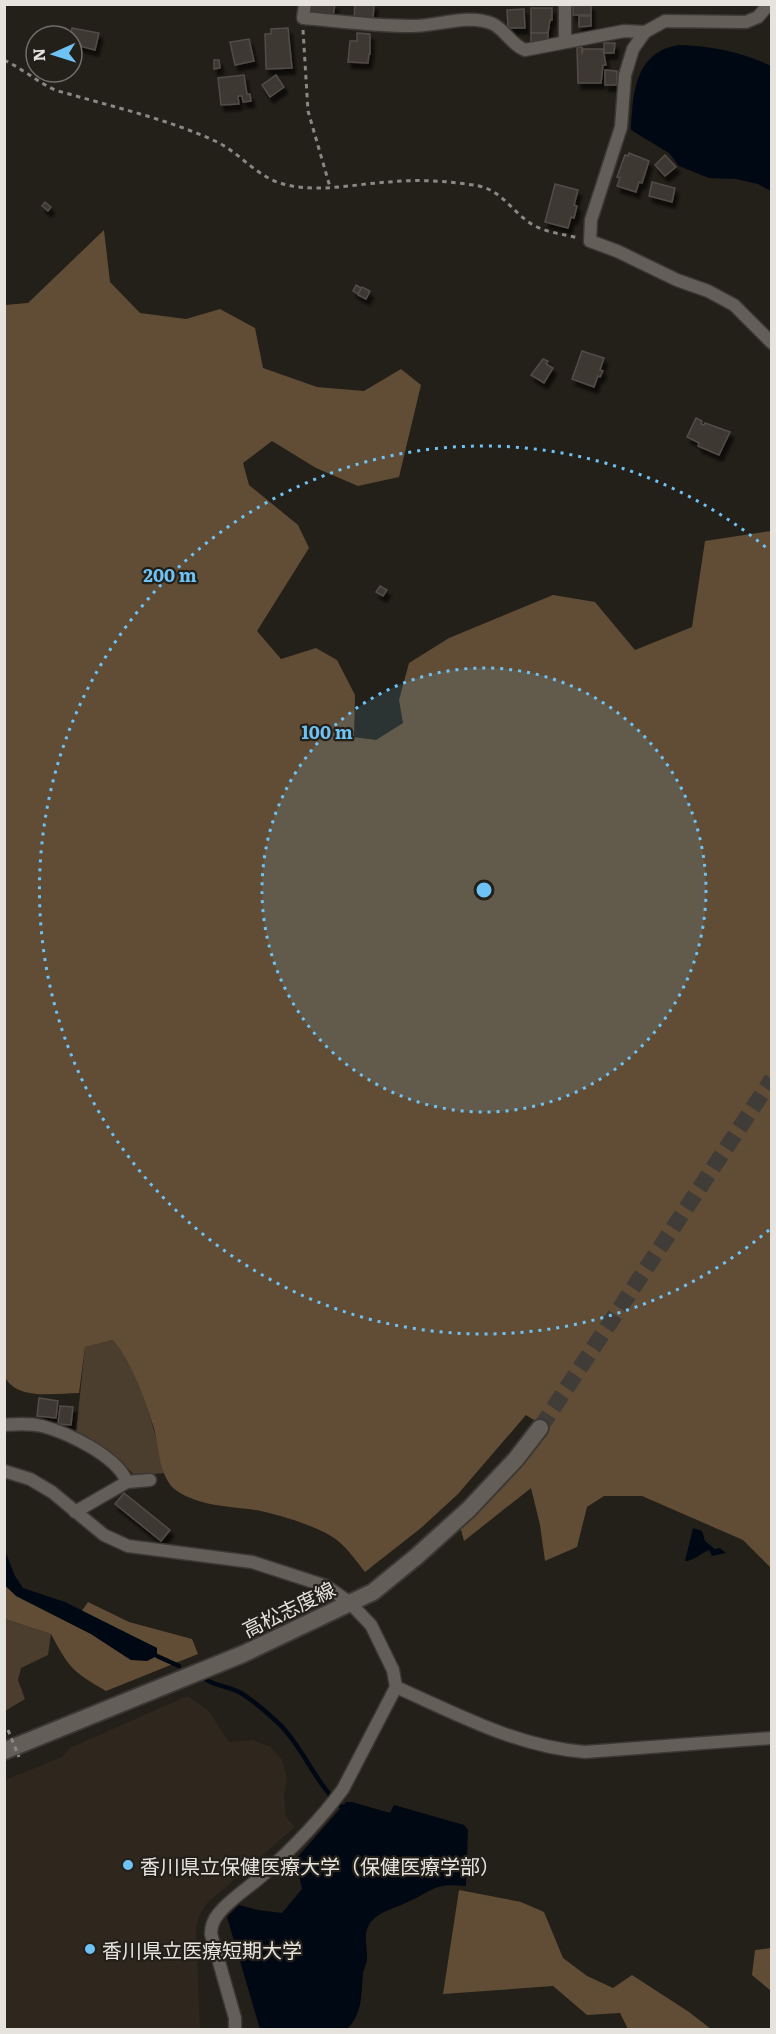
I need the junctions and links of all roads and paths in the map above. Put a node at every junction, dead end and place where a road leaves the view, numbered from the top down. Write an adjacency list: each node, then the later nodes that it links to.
1 (305, 4): 4 (street)
2 (565, 4): 6 (street)
3 (769, 4): 5 (street)
4 (303, 18): 6 (street); 8 (path)
5 (645, 32): 6 (street); 9 (street)
6 (565, 41)
7 (4, 60): 8 (path)
8 (330, 187): 9 (path)
9 (590, 241): 10 (street)
10 (771, 343)
11 (4, 1425): 15 (street)
12 (540, 1428): 17 (main road, 高松志度線)
13 (4, 1471): 16 (street)
14 (150, 1480): 15 (street)
15 (127, 1482): 16 (street)
16 (75, 1512): 17 (street)
17 (349, 1602): 18 (street); 21 (main road, 高松志度線)
18 (396, 1687): 20 (street); 22 (street)
19 (8, 1731): 21 (path, bridge)
20 (771, 1738)
21 (12, 1754)
22 (235, 2030)

